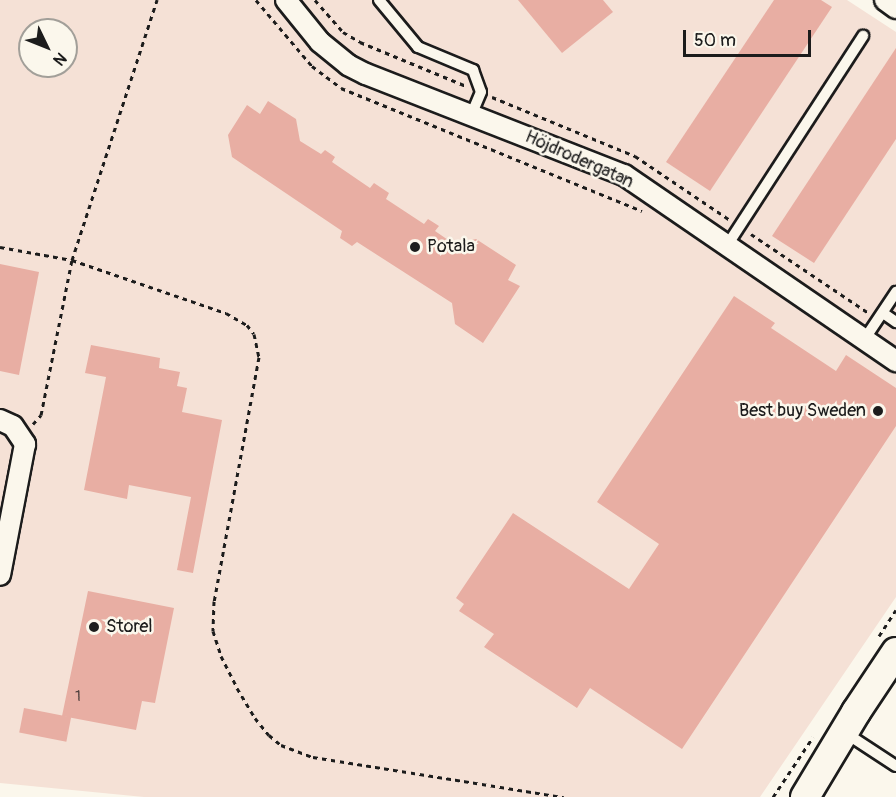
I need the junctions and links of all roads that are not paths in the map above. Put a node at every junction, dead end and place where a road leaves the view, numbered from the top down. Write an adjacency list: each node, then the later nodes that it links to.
1 (286, 0): 6 (street, Höjdrodergatan)
2 (380, 0): 6 (lane)
3 (885, 0): 4 (street)
4 (896, 8)
5 (863, 36): 7 (lane)
6 (471, 115): 7 (street, Höjdrodergatan)
7 (726, 247): 11 (street, Höjdrodergatan)
8 (896, 292): 9 (lane)
9 (883, 313): 10 (lane); 11 (lane)
10 (896, 322)
11 (864, 340): 12 (street, Höjdrodergatan)
12 (896, 361)
13 (0, 420): 14 (street)
14 (0, 575)
15 (896, 652): 16 (street)
16 (843, 732): 17 (lane); 18 (street)
17 (896, 766)
18 (805, 797)

